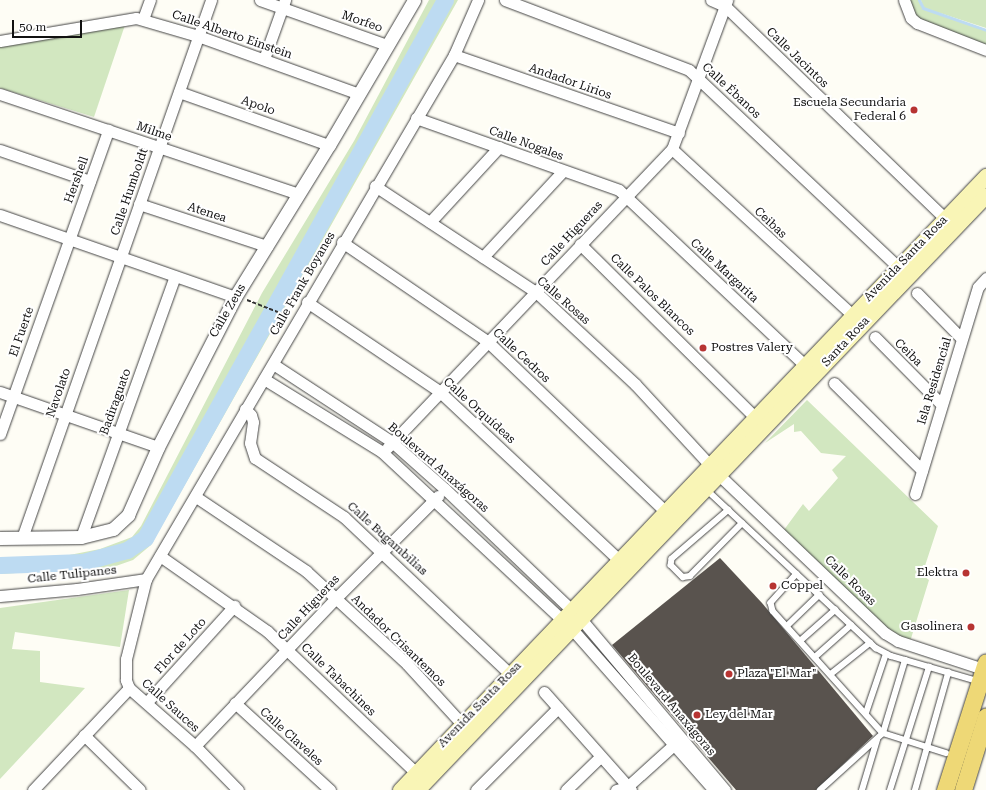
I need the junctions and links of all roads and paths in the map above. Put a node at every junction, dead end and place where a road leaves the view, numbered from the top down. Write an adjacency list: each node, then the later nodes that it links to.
1 (150, 0): 10 (street)
2 (211, 0): 11 (street, Calle Humboldt)
3 (260, 0): 9 (street, Morfeo)
4 (414, 0): 13 (street, Calle Zeus)
5 (478, 0): 15 (street, Calle Frank Boyanes)
6 (504, 0): 17 (street, Calle Ébanos)
7 (904, 0): 14 (street)
8 (720, 2): 17 (street, Calle Higueras); 39 (street, Calle Jacintos)
9 (284, 4): 13 (street, Morfeo); 16 (street)
10 (143, 19): 11 (street, Calle Alberto Einstein); 12 (street, Calle Alberto Einstein)
11 (198, 36): 16 (street, Calle Alberto Einstein); 18 (street, Calle Humboldt)
12 (0, 41)
13 (387, 45): 20 (street, Calle Zeus)
14 (986, 50)
15 (454, 55): 21 (street, Calle Frank Boyanes); 23 (street, Andador Lirios)
16 (264, 59): 20 (street, Calle Alberto Einstein)
17 (700, 79): 23 (street, Calle Higueras); 46 (street, Calle Ébanos)
18 (179, 92): 24 (street, Apolo); 25 (street, Calle Humboldt)
19 (0, 94): 22 (street, Milme)
20 (359, 94): 24 (street, Calle Zeus)
21 (416, 118): 26 (street, Calle Nogales); 32 (street, Calle Frank Boyanes)
22 (108, 130): 25 (street, Milme); 31 (street, Hershell)
23 (679, 133): 27 (street, Calle Higueras)
24 (329, 145): 33 (street, Calle Zeus)
25 (159, 147): 33 (street, Milme); 36 (street, Calle Humboldt)
26 (499, 147): 29 (street, Calle Nogales); 38 (street)
27 (672, 149): 35 (street, Calle Higueras); 55 (street, Ceibas)
28 (0, 150): 31 (street)
29 (563, 171): 35 (street, Calle Nogales); 45 (street)
30 (986, 176): 39 (main road, Avenida Santa Rosa)
31 (90, 181): 40 (street, Hershell)
32 (376, 186): 38 (street, Calle Rosas); 41 (street, Calle Frank Boyanes)
33 (299, 194): 43 (street, Calle Zeus)
34 (986, 195): 39 (main road, Santa Rosa)
35 (627, 196): 42 (street, Calle Higueras); 60 (street, Calle Margarita)
36 (139, 204): 43 (street, Atenea); 44 (street, Calle Humboldt)
37 (0, 215): 40 (street)
38 (430, 222): 45 (street, Calle Rosas)
39 (950, 223): 46 (main road, Avenida Santa Rosa); 55 (main road, Santa Rosa)
40 (69, 239): 44 (street); 65 (street, El Fuerte)
41 (342, 242): 53 (street, Calle Frank Boyanes); 58 (street, Calle Cedros)
42 (580, 244): 49 (street, Calle Higueras); 69 (street, Calle Palos Blancos)
43 (267, 246): 51 (street, Calle Zeus)
44 (121, 257): 47 (street); 68 (street, Navolato)
45 (483, 257): 49 (street, Calle Rosas)
46 (898, 267): 55 (main road, Avenida Santa Rosa)
47 (175, 276): 51 (street); 70 (street, Badiraguato)
48 (986, 278): 57 (street, Isla Residencial)
49 (536, 292): 58 (street, Calle Higueras); 75 (street, Calle Rosas)
50 (918, 293): 57 (street)
51 (235, 297): 73 (street, Calle Zeus)
52 (255, 302): 54 (path)
53 (307, 302): 59 (street, Calle Frank Boyanes); 63 (street, Calle Orquídeas)
54 (286, 314)
55 (857, 319): 60 (main road, Avenida Santa Rosa); 77 (main road, Santa Rosa)
56 (875, 337): 66 (street, Ceiba)
57 (961, 338): 66 (street, Isla Residencial)
58 (487, 341): 63 (street, Calle Higueras); 84 (street, Calle Cedros)
59 (273, 364): 61 (street, Calle Frank Boyanes); 72 (street, Boulevard Anaxágoras)
60 (806, 364): 69 (main road, Avenida Santa Rosa)
61 (264, 379): 67 (street, Calle Frank Boyanes); 74 (street, Boulevard Anaxágoras)
62 (834, 383): 76 (street)
63 (439, 391): 72 (street, Calle Higueras); 91 (street, Calle Orquídeas)
64 (0, 392): 65 (street)
65 (13, 396): 68 (street); 71 (street, El Fuerte)
66 (941, 404): 76 (street, Isla Residencial)
67 (245, 409): 81 (street, Calle Frank Boyanes); 89 (street, Calle Bugambilias)
68 (66, 414): 70 (street); 88 (street, Navolato)
69 (755, 417): 75 (main road, Avenida Santa Rosa)
70 (119, 433): 73 (street); 86 (street, Badiraguato)
71 (0, 434)
72 (392, 442): 74 (street, Calle Higueras); 79 (street, Boulevard Anaxágoras)
73 (158, 447): 86 (street, Calle Zeus)
74 (382, 452): 82 (street, Boulevard Anaxágoras)
75 (710, 464): 77 (street); 78 (main road, Avenida Santa Rosa)
76 (922, 470): 80 (street, Isla Residencial)
77 (720, 476): 78 (main road, Santa Rosa); 109 (street, Calle Rosas)
78 (701, 484): 83 (lane); 84 (main road, Avenida Santa Rosa); 91 (main road, Avenida Santa Rosa)
79 (445, 489): 82 (street, Calle Higueras); 99 (street, Boulevard Anaxágoras)
80 (915, 494)
81 (196, 497): 90 (street, Calle Frank Boyanes); 96 (street, Andador Crisantemos)
82 (434, 500): 89 (street, Calle Higueras); 99 (street, Boulevard Anaxágoras)
83 (729, 510): 85 (lane); 85 (lane)
84 (665, 511): 91 (main road, Avenida Santa Rosa)
85 (742, 523): 92 (lane)
86 (81, 537): 88 (street, Calle Zeus)
87 (0, 538): 88 (street, Calle Zeus)
88 (22, 538)
89 (382, 551): 96 (street, Calle Higueras); 111 (street, Calle Bugambilias)
90 (160, 556): 93 (street, Calle Frank Boyanes); 97 (street, Calle Tabachines)
91 (624, 564): 99 (main road, Avenida Santa Rosa)
92 (797, 574): 94 (lane); 101 (lane)
93 (146, 579): 95 (street, Calle Tulipanes); 113 (street, Calle Sauces)
94 (818, 594): 98 (lane); 101 (lane)
95 (0, 596)
96 (335, 599): 104 (street, Calle Higueras); 120 (street, Andador Crisantemos)
97 (234, 606): 104 (street, Calle Tabachines); 115 (street, Flor de Loto)
98 (835, 610): 100 (lane); 102 (lane)
99 (571, 619): 111 (main road, Avenida Santa Rosa); 125 (street, Boulevard Anaxágoras); 137 (main road, Avenida Santa Rosa)
100 (851, 624): 103 (lane); 106 (lane)
101 (787, 626): 102 (lane)
102 (800, 641): 106 (lane)
103 (870, 643): 105 (lane); 112 (lane)
104 (288, 650): 116 (street, Calle Higueras); 130 (street, Calle Tabachines)
105 (886, 654): 107 (lane); 118 (lane)
106 (815, 657): 112 (lane)
107 (905, 660): 108 (lane); 121 (lane)
108 (929, 667): 110 (lane); 124 (lane)
109 (984, 670): 110 (lane); 146 (main road)
110 (948, 673): 127 (lane)
111 (510, 674): 120 (main road, Avenida Santa Rosa)
112 (831, 674): 118 (lane)
113 (129, 688): 115 (street, Calle Sauces); 122 (street)
114 (544, 692): 117 (street)
115 (147, 702): 126 (street, Calle Sauces)
116 (235, 703): 126 (street, Calle Higueras); 135 (street, Calle Claveles)
117 (558, 708): 129 (street); 138 (street)
118 (866, 713): 121 (lane)
119 (986, 716): 147 (main road)
120 (462, 724): 130 (main road, Avenida Santa Rosa)
121 (883, 733): 123 (lane); 124 (lane)
122 (84, 735): 131 (street); 133 (street)
123 (878, 740): 142 (lane); 143 (lane)
124 (906, 740): 127 (lane); 144 (lane)
125 (677, 741): 132 (street); 140 (street, Boulevard Anaxágoras); 141 (street, Boulevard Anaxágoras)
126 (195, 746): 134 (street, Calle Sauces)
127 (927, 747): 128 (lane); 145 (lane)
128 (946, 753)
129 (600, 757): 132 (street); 139 (street)
130 (416, 773): 136 (main road, Avenida Santa Rosa)
131 (38, 788)
132 (625, 789)
133 (140, 790)
134 (238, 790)
135 (330, 790)
136 (400, 790)
137 (417, 790)
138 (476, 790)
139 (566, 790)
140 (714, 790)
141 (725, 790)
142 (820, 790)
143 (862, 790)
144 (890, 790)
145 (915, 790)
146 (945, 790)
147 (964, 790)

